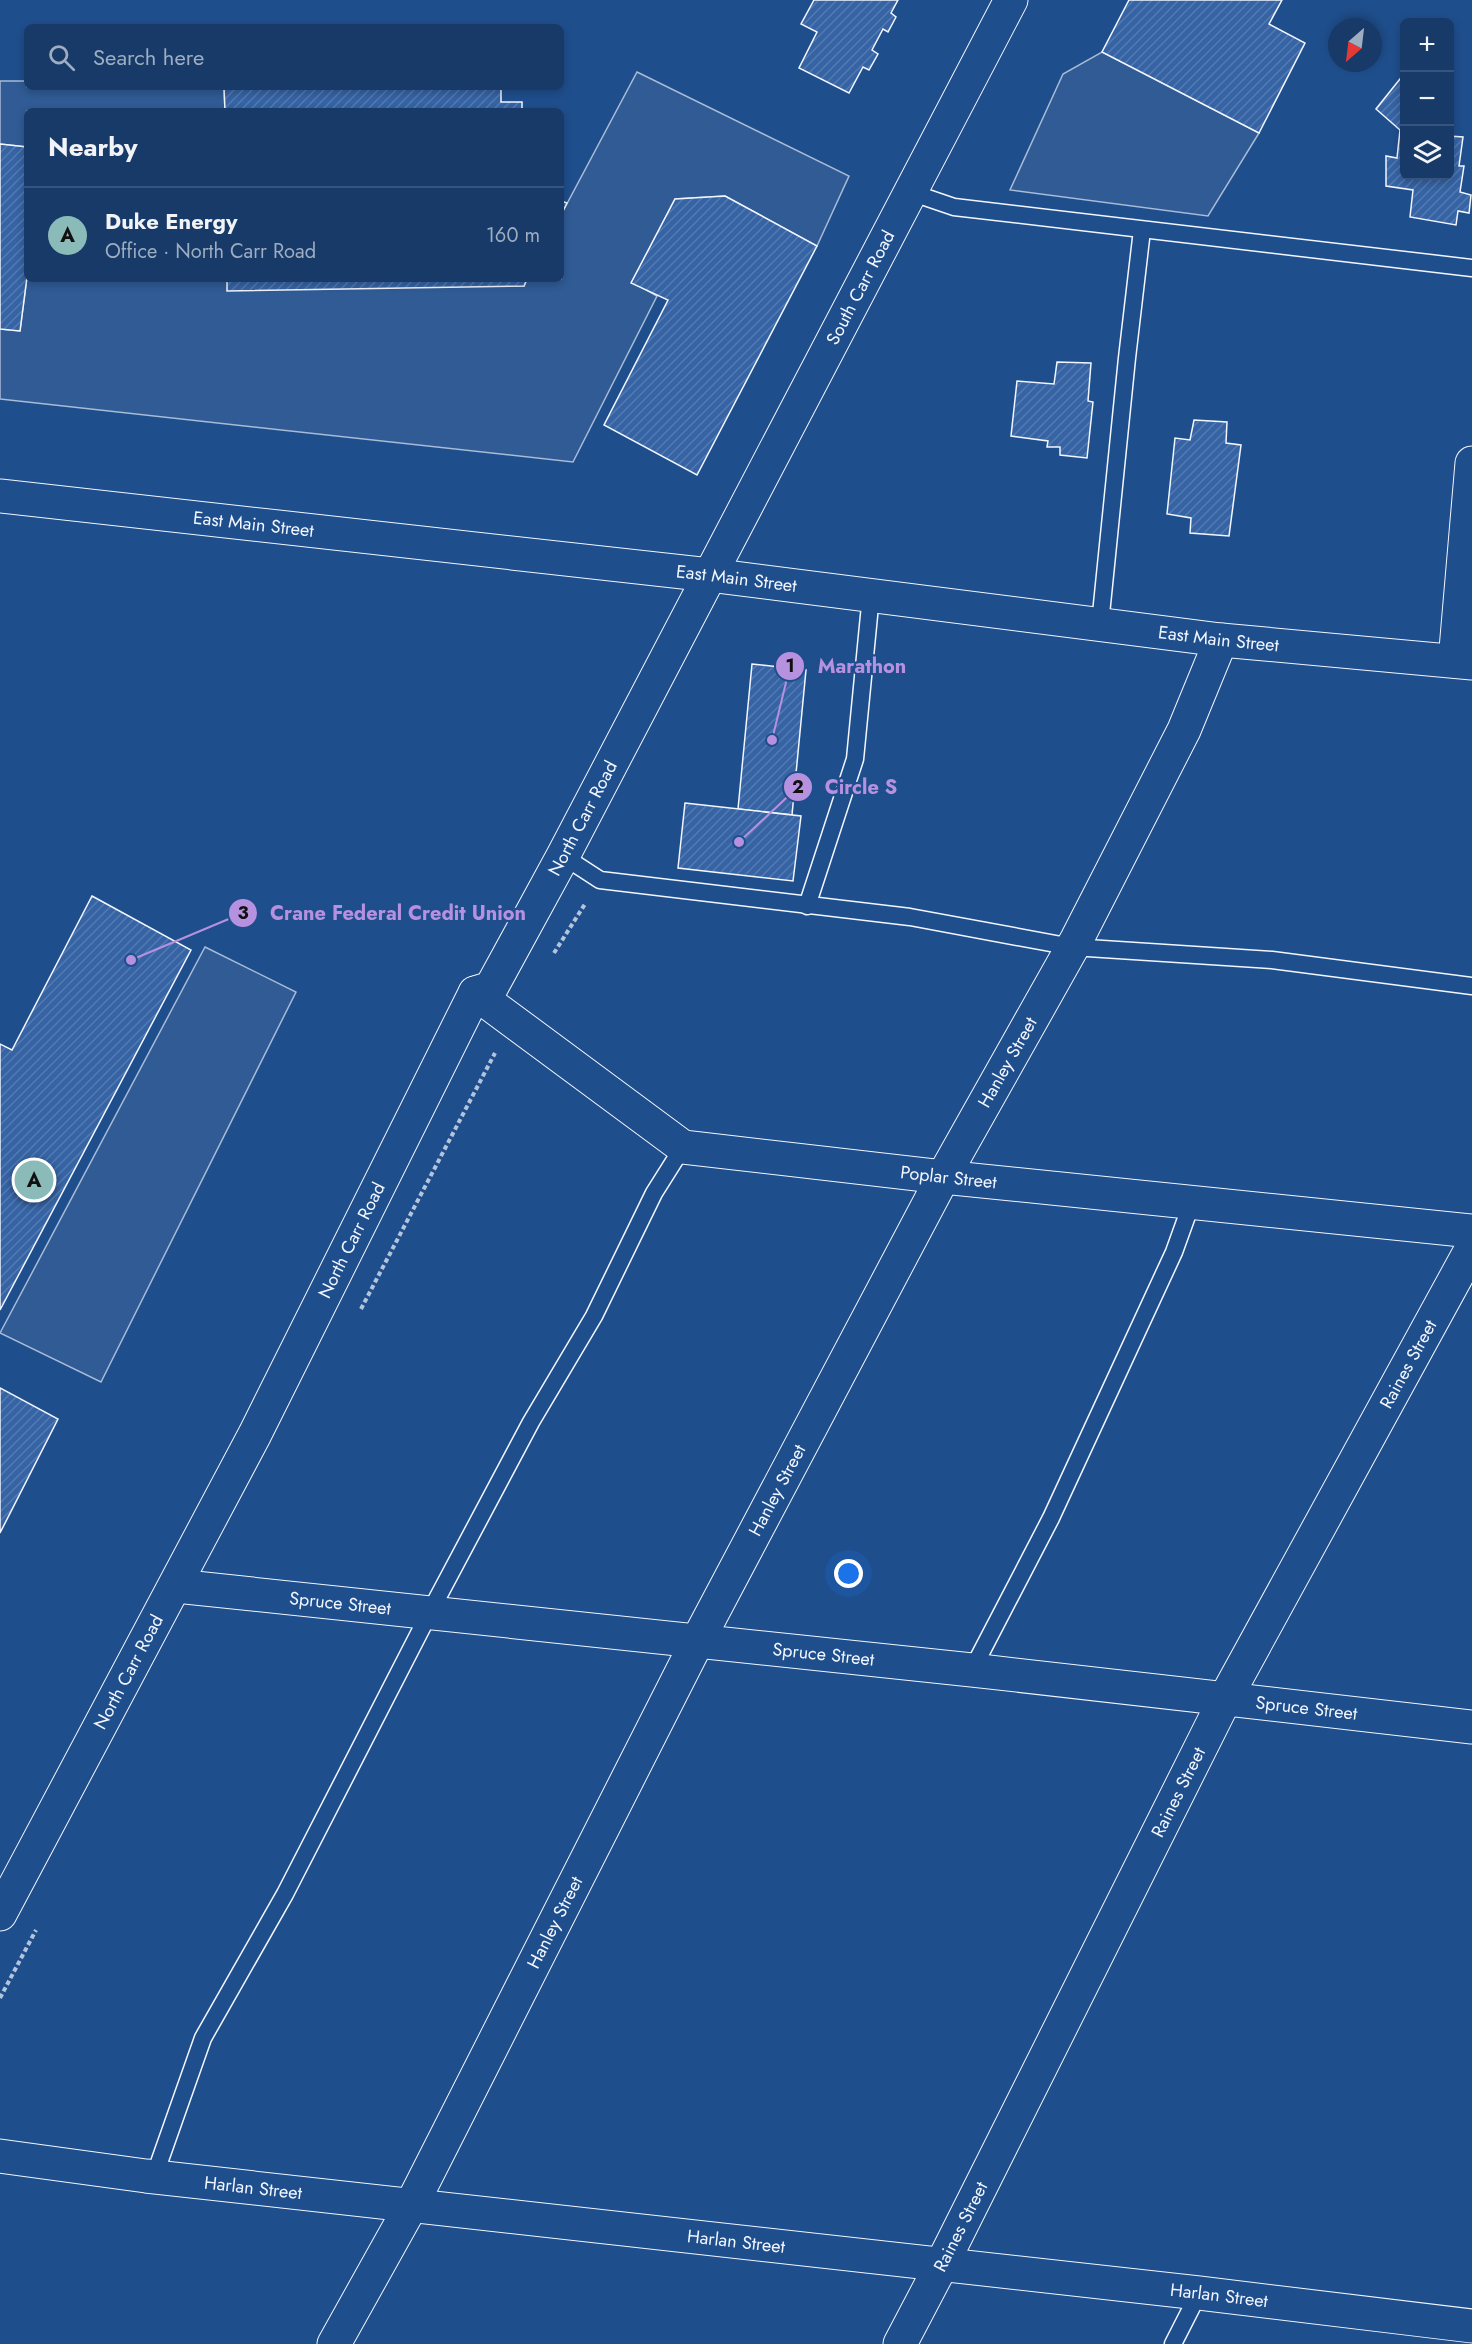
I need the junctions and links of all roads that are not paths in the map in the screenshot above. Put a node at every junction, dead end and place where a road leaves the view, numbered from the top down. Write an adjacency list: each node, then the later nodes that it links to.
1 (1011, 0): 2 (street, South Carr Road)
2 (910, 192): 3 (lane); 7 (street, South Carr Road)
3 (1142, 230): 4 (lane); 9 (lane)
4 (1472, 268)
5 (1472, 463): 11 (street)
6 (0, 496): 7 (street, East Main Street)
7 (710, 574): 8 (street, East Main Street); 12 (street, North Carr Road)
8 (871, 595): 9 (street, East Main Street); 13 (lane)
9 (1100, 624): 10 (street, East Main Street)
10 (1221, 640): 11 (street, East Main Street); 14 (street, Hanley Street)
11 (1463, 662)
12 (563, 856): 13 (lane); 16 (street, North Carr Road)
13 (807, 906): 14 (lane)
14 (1072, 947): 15 (lane); 18 (street, Hanley Street)
15 (1472, 986)
16 (474, 993): 17 (street, Poplar Street); 22 (street, North Carr Road)
17 (683, 1147): 18 (street, Poplar Street); 23 (lane)
18 (943, 1177): 19 (street, Poplar Street); 24 (street, Hanley Street)
19 (1192, 1202): 20 (street, Poplar Street); 25 (lane)
20 (1472, 1231)
21 (1472, 1248): 26 (street, Raines Street)
22 (176, 1586): 23 (street, Spruce Street); 28 (street, North Carr Road)
23 (430, 1612): 24 (street, Spruce Street); 30 (lane)
24 (698, 1640): 25 (street, Spruce Street); 31 (street, Hanley Street)
25 (972, 1670): 26 (street, Spruce Street)
26 (1226, 1697): 27 (street, Spruce Street); 32 (street, Raines Street)
27 (1472, 1727)
28 (0, 1914)
29 (0, 2156): 30 (street, Harlan Street)
30 (154, 2177): 31 (street, Harlan Street)
31 (411, 2206): 32 (street, Harlan Street); 35 (street, Hanley Street)
32 (942, 2264): 33 (street, Harlan Street); 36 (street, Raines Street)
33 (1199, 2293): 34 (street, Harlan Street); 37 (lane)
34 (1472, 2326)
35 (334, 2344)
36 (900, 2344)
37 (1173, 2344)

